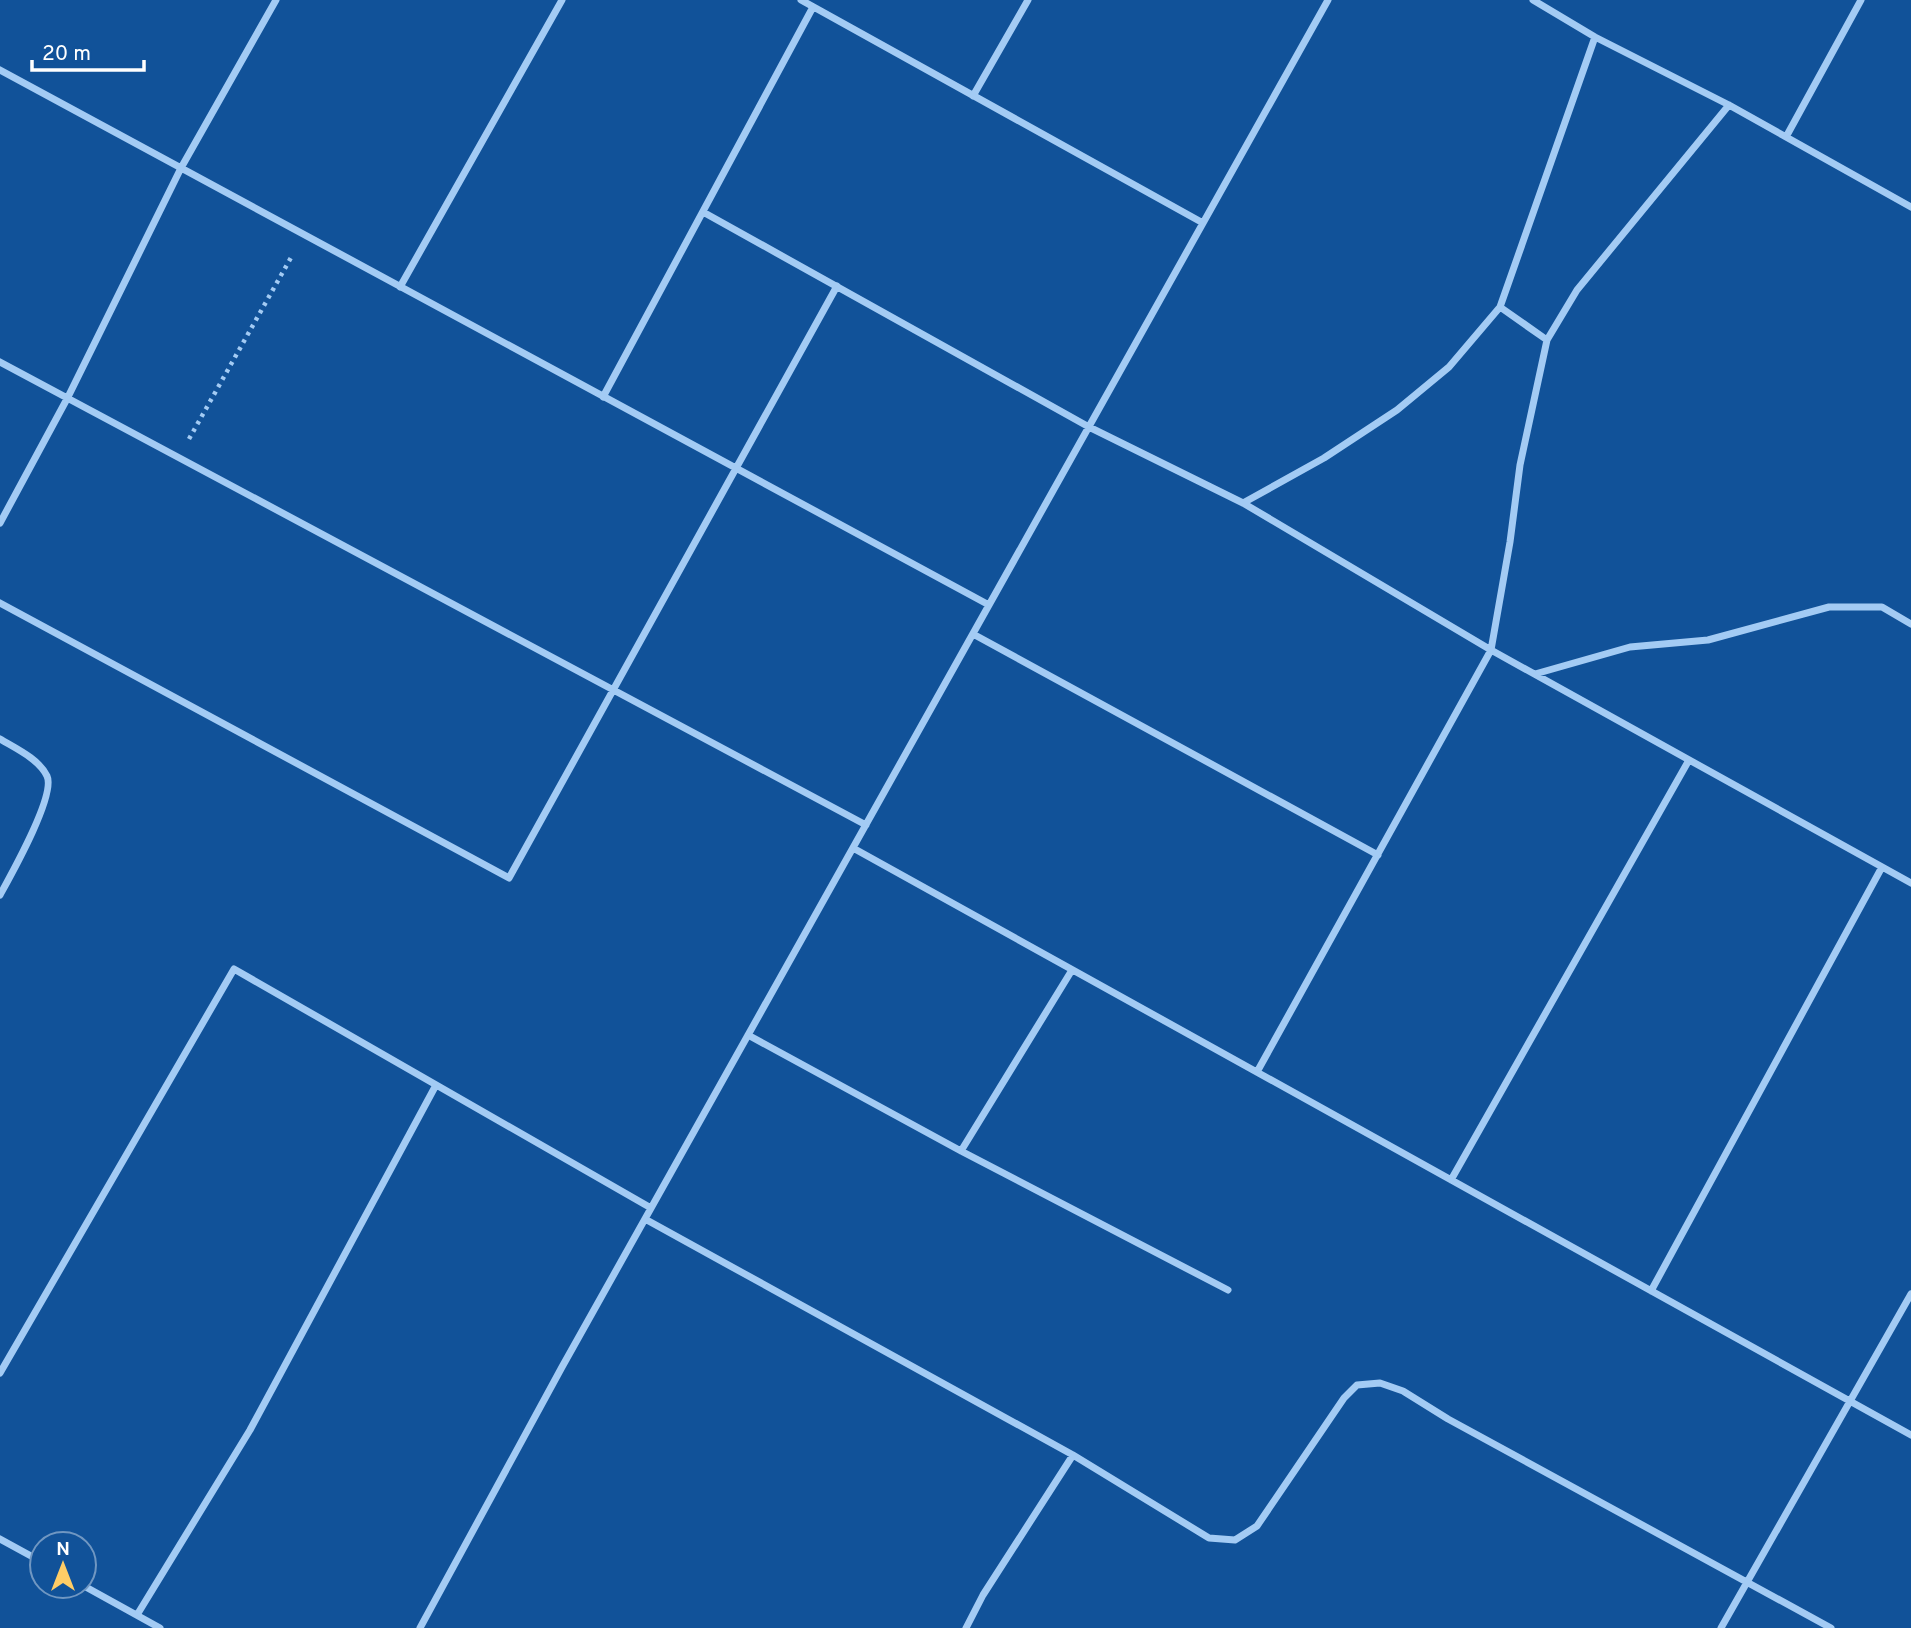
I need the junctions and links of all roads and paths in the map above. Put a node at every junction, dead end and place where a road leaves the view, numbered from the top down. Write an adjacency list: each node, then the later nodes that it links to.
1 (276, 0): 14 (street)
2 (562, 0): 20 (street)
3 (801, 0): 8 (street)
4 (1028, 0): 11 (street)
5 (1328, 0): 17 (street)
6 (1533, 0): 9 (street)
7 (1861, 0): 13 (street)
8 (813, 6): 11 (street); 16 (street)
9 (1595, 37): 12 (street); 21 (street)
10 (0, 71): 14 (street)
11 (973, 96): 17 (street)
12 (1729, 105): 13 (street); 22 (street)
13 (1786, 137): 15 (street)
14 (181, 168): 18 (street); 24 (street)
15 (1911, 207)
16 (703, 212): 19 (street); 25 (street)
17 (1203, 223): 26 (street)
18 (304, 235): 20 (street); 27 (path)
19 (837, 286): 26 (street); 28 (street)
20 (400, 287): 25 (street)
21 (1500, 307): 22 (street); 29 (street)
22 (1547, 340): 35 (street)
23 (0, 362): 24 (street)
24 (68, 397): 27 (street); 30 (street)
25 (603, 397): 28 (street)
26 (1089, 427): 29 (street); 32 (street)
27 (179, 457): 37 (street)
28 (736, 469): 32 (street); 37 (street)
29 (1243, 503): 35 (street)
30 (0, 523)
31 (0, 603): 37 (street)
32 (989, 605): 34 (street)
33 (1911, 624): 36 (street)
34 (973, 634): 40 (street); 42 (street)
35 (1491, 650): 36 (street); 42 (street)
36 (1535, 674): 39 (street)
37 (614, 690): 40 (street)
38 (0, 739): 45 (street)
39 (1689, 760): 43 (street); 51 (street)
40 (866, 825): 41 (street)
41 (853, 848): 46 (street); 47 (street)
42 (1378, 855): 48 (street)
43 (1882, 867): 44 (street); 55 (street)
44 (1911, 883)
45 (0, 895)
46 (1072, 970): 48 (street); 50 (street)
47 (748, 1035): 50 (street); 52 (street)
48 (1257, 1072): 51 (street)
49 (436, 1085): 52 (street); 57 (street); 65 (street)
50 (961, 1152): 54 (street)
51 (1451, 1180): 55 (street)
52 (651, 1208): 53 (street)
53 (645, 1219): 60 (street); 67 (street)
54 (1228, 1290)
55 (1651, 1290): 58 (street)
56 (1911, 1294): 58 (street)
57 (0, 1373)
58 (1850, 1401): 59 (street); 63 (street)
59 (1911, 1435)
60 (1073, 1455): 63 (street); 68 (street)
61 (0, 1539): 62 (street)
62 (28, 1554)
63 (1748, 1582): 69 (street); 70 (street)
64 (98, 1594): 65 (street)
65 (137, 1615): 66 (street)
66 (160, 1628)
67 (420, 1628)
68 (967, 1628)
69 (1721, 1628)
70 (1831, 1628)

